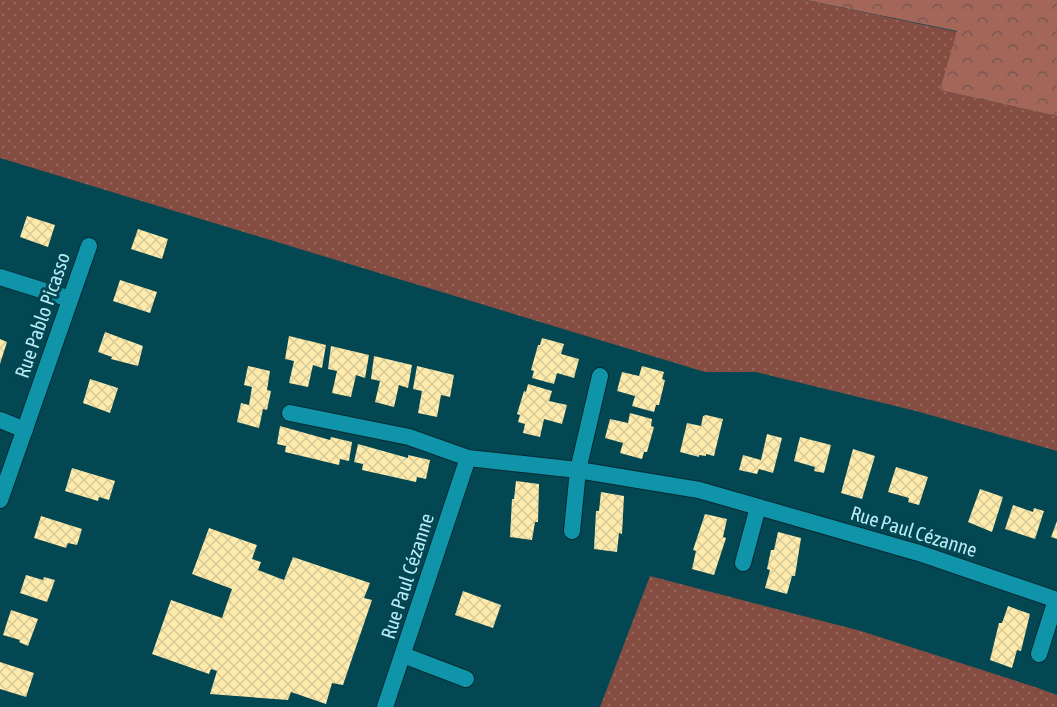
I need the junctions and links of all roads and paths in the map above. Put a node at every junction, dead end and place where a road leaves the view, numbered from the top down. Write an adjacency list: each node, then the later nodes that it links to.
1 (89, 246): 3 (street, Rue Pablo Picasso)
2 (0, 277): 3 (street)
3 (70, 299): 7 (street, Rue Pablo Picasso)
4 (600, 376): 9 (street)
5 (290, 413): 8 (street, Rue Paul Cézanne)
6 (0, 420): 7 (street)
7 (25, 430): 10 (street, Rue Pablo Picasso)
8 (468, 458): 9 (street, Rue Paul Cézanne); 16 (street, Rue Paul Cézanne)
9 (578, 470): 11 (street, Rue Paul Cézanne); 12 (street)
10 (0, 500)
11 (758, 507): 13 (street); 14 (street, Rue Paul Cézanne)
12 (572, 531)
13 (743, 563)
14 (1057, 600): 15 (street, Rue Paul Cézanne)
15 (1039, 654)
16 (403, 655): 17 (street); 18 (street, Rue Paul Cézanne)
17 (466, 679)
18 (385, 707)

